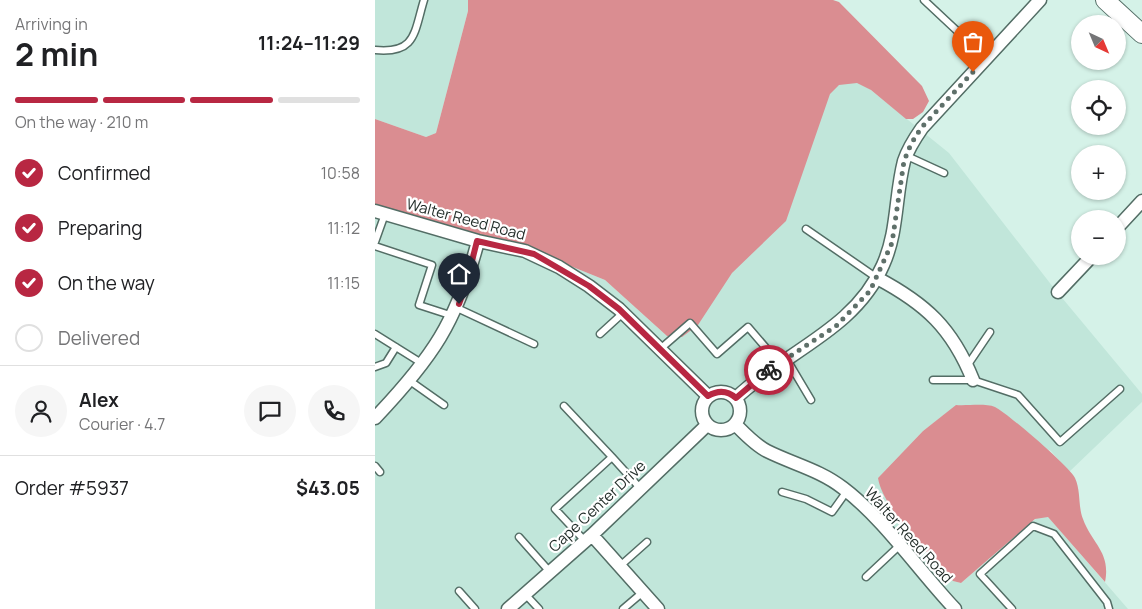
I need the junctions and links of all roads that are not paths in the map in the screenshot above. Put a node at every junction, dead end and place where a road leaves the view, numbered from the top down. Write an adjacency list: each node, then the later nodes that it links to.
1 (424, 0): 6 (lane)
2 (924, 0): 7 (lane)
3 (1040, 0): 7 (street)
4 (1105, 0): 5 (street)
5 (1142, 34)
6 (375, 50)
7 (986, 58): 8 (street)
8 (907, 156): 9 (lane); 17 (street)
9 (944, 173)
10 (1142, 202): 12 (street)
11 (380, 213): 14 (street, Walter Reed Road); 15 (lane)
12 (1126, 219)
13 (806, 230): 17 (lane)
14 (477, 241): 19 (street); 20 (street, Walter Reed Road)
15 (375, 244): 19 (lane)
16 (1084, 265): 18 (street)
17 (877, 278): 27 (street); 29 (street)
18 (1059, 292)
19 (455, 312): 24 (lane); 28 (street)
20 (623, 313): 23 (lane); 26 (street, Walter Reed Road)
21 (990, 332): 29 (lane)
22 (375, 334): 25 (lane)
23 (600, 334)
24 (534, 344)
25 (396, 347): 28 (lane); 30 (lane)
26 (659, 350): 27 (lane); 35 (street, Walter Reed Road)
27 (782, 361): 36 (street); 37 (lane)
28 (423, 364): 33 (street)
29 (967, 366): 32 (street)
30 (375, 368)
31 (933, 380): 32 (lane)
32 (973, 380): 34 (lane)
33 (410, 381): 38 (lane); 40 (street)
34 (1120, 389)
35 (708, 396): 36 (street); 42 (street)
36 (736, 398): 41 (street)
37 (811, 400)
38 (444, 405)
39 (564, 406): 43 (lane)
40 (375, 418)
41 (735, 424): 42 (street); 45 (street, Walter Reed Road)
42 (707, 425): 44 (street, Cape Center Drive)
43 (612, 457): 44 (lane); 48 (lane)
44 (640, 488): 48 (street, Cape Center Drive)
45 (847, 491): 46 (lane); 50 (street, Walter Reed Road)
46 (781, 492)
47 (519, 537): 52 (lane)
48 (589, 538): 51 (street); 52 (street, Cape Center Drive)
49 (647, 542): 51 (lane)
50 (899, 546): 53 (lane); 62 (street, Walter Reed Road)
51 (620, 566): 55 (street)
52 (550, 572): 56 (street, Cape Center Drive)
53 (866, 577)
54 (459, 592): 57 (lane)
55 (643, 592): 60 (lane); 61 (street)
56 (525, 594): 58 (street, Cape Center Drive); 59 (lane)
57 (475, 609)
58 (508, 609)
59 (539, 609)
60 (623, 609)
61 (658, 609)
62 (955, 609)
63 (1012, 609): 64 (lane)
64 (1109, 609)

